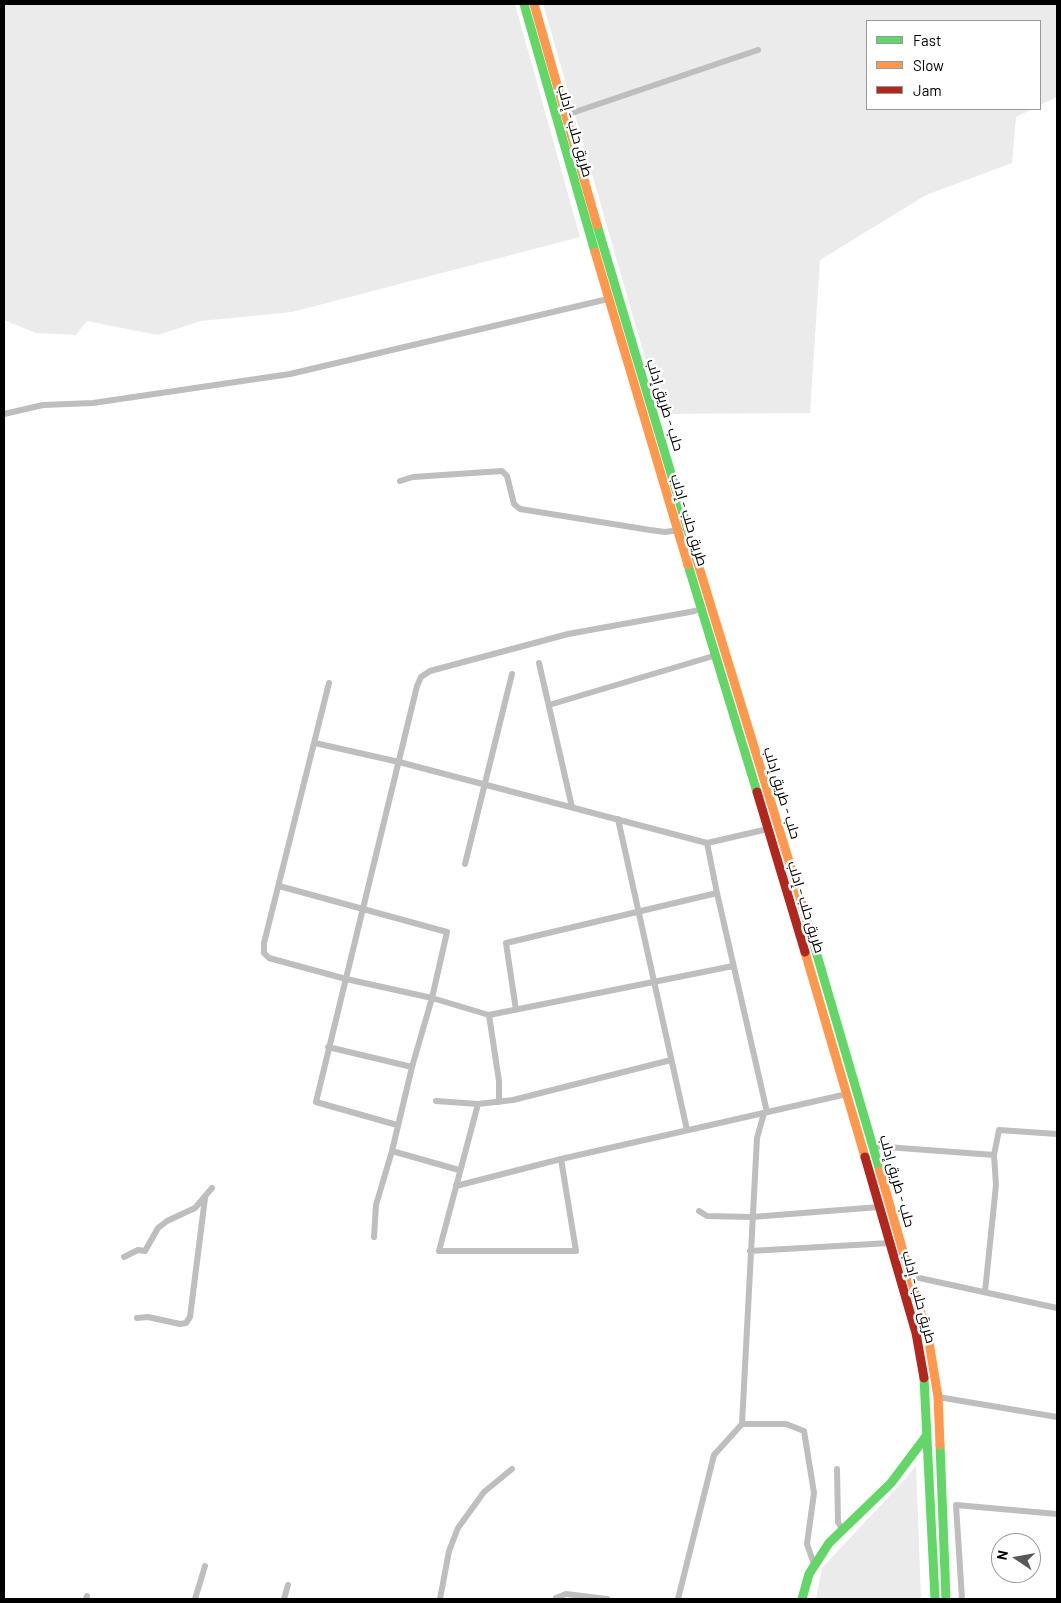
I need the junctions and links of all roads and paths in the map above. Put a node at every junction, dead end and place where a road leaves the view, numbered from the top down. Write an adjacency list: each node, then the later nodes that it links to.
1 (524, 4): 5 (main road, طريق حلب - إدلب)
2 (534, 4): 4 (main road, حلب - طريق إدلب)
3 (758, 50): 4 (street)
4 (566, 115): 5 (main road, حلب - طريق إدلب)
5 (613, 298): 6 (street); 8 (main road, حلب - طريق إدلب); 9 (main road, طريق حلب - إدلب)
6 (4, 414)
7 (400, 481): 9 (street)
8 (688, 527): 9 (street); 21 (main road, حلب - طريق إدلب)
9 (678, 530): 21 (main road, طريق حلب - إدلب)
10 (695, 611): 17 (street)
11 (710, 657): 15 (street)
12 (539, 663): 15 (street)
13 (512, 674): 18 (street)
14 (329, 683): 16 (street)
15 (549, 705): 19 (street)
16 (315, 743): 17 (street); 24 (street)
17 (399, 762): 18 (street); 26 (street)
18 (485, 784): 19 (street); 23 (street)
19 (572, 807): 20 (street)
20 (618, 820): 22 (street); 27 (street)
21 (773, 828): 22 (street); 37 (main road, طريق حلب - إدلب); 45 (main road, حلب - طريق إدلب)
22 (707, 843): 25 (street)
23 (465, 864)
24 (278, 886): 26 (street); 29 (street)
25 (716, 894): 27 (street); 28 (street)
26 (363, 909): 29 (street); 31 (street)
27 (638, 912): 30 (street); 32 (street)
28 (733, 966): 30 (street); 41 (street)
29 (346, 979): 31 (street); 34 (street)
30 (654, 982): 32 (street); 35 (street)
31 (432, 998): 33 (street); 36 (street)
32 (516, 1010): 33 (street)
33 (489, 1015): 39 (street)
34 (328, 1046): 36 (street); 42 (street)
35 (672, 1060): 39 (street); 43 (street)
36 (412, 1067): 42 (street)
37 (847, 1094): 41 (street); 53 (main road, طريق حلب - إدلب)
38 (436, 1101): 40 (street)
39 (499, 1102): 40 (street)
40 (478, 1104): 49 (street)
41 (766, 1112): 43 (street); 55 (street)
42 (398, 1125): 46 (street)
43 (687, 1130): 48 (street)
44 (1057, 1134): 47 (street)
45 (873, 1146): 47 (street); 60 (main road, حلب - طريق إدلب)
46 (392, 1151): 49 (street); 56 (street)
47 (994, 1155): 61 (street)
48 (561, 1159): 50 (street); 50 (street)
49 (459, 1170): 50 (street)
50 (456, 1186)
51 (212, 1188): 52 (street)
52 (205, 1198): 59 (street); 63 (street)
53 (880, 1208): 55 (street); 57 (main road, طريق حلب - إدلب)
54 (699, 1211): 55 (street)
55 (752, 1216): 58 (street)
56 (374, 1237)
57 (890, 1243): 58 (street); 67 (main road, طريق حلب - إدلب)
58 (750, 1251): 66 (street)
59 (124, 1257)
60 (910, 1276): 61 (street); 64 (main road, حلب - طريق إدلب)
61 (985, 1292): 62 (street)
62 (1057, 1308)
63 (137, 1318)
64 (938, 1397): 65 (street); 83 (main road, حلب - طريق إدلب)
65 (1057, 1417)
66 (742, 1424): 72 (street); 80 (street)
67 (927, 1435): 71 (main road); 82 (main road, طريق حلب - إدلب)
68 (512, 1469): 78 (street)
69 (837, 1469): 71 (street)
70 (1057, 1514): 84 (street)
71 (842, 1529): 72 (main road)
72 (814, 1564): 81 (main road)
73 (205, 1566): 76 (street)
74 (288, 1585): 77 (street)
75 (556, 1598): 79 (street)
76 (194, 1599)
77 (284, 1599)
78 (440, 1599)
79 (607, 1599)
80 (678, 1599)
81 (802, 1599)
82 (935, 1599)
83 (946, 1599)
84 (962, 1599)

